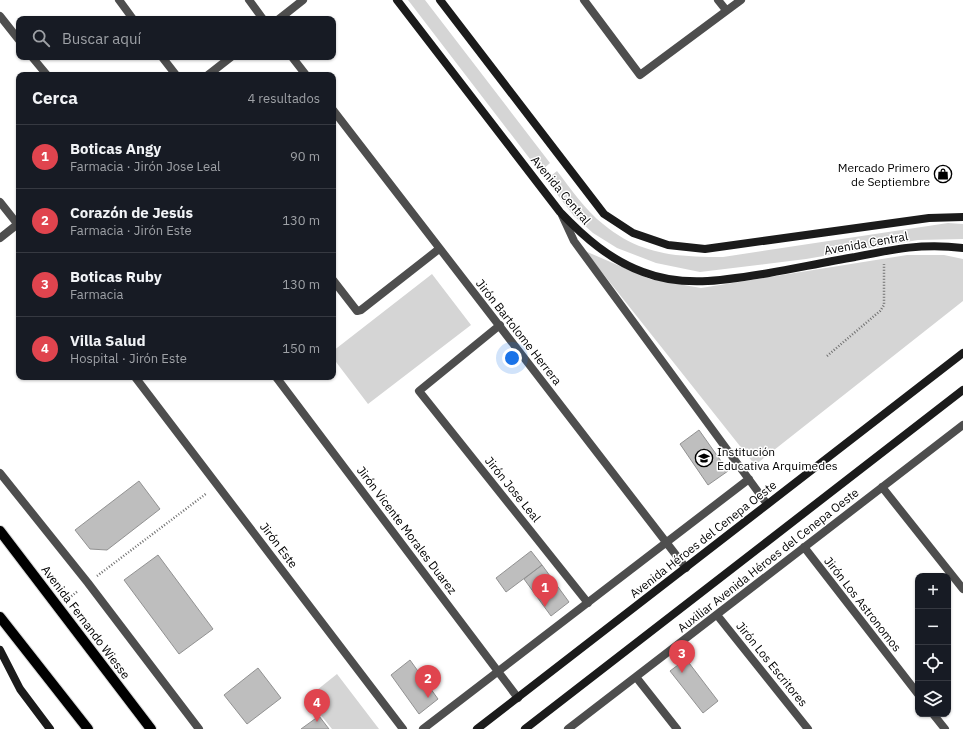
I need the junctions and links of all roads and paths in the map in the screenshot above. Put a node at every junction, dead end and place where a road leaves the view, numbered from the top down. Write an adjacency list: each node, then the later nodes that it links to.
1 (119, 0): 11 (street)
2 (249, 0): 12 (street)
3 (303, 0): 13 (street)
4 (397, 0): 25 (main road, Avenida Central)
5 (440, 0): 26 (main road, Avenida Central)
6 (584, 0): 9 (street)
7 (718, 0): 9 (street)
8 (741, 0): 9 (street)
9 (726, 10)
10 (0, 16): 14 (street)
11 (131, 16)
12 (261, 16)
13 (283, 16)
14 (16, 36)
15 (34, 60): 19 (street)
16 (164, 60): 20 (street)
17 (227, 60): 21 (street)
18 (294, 60): 22 (street)
19 (44, 72)
20 (174, 72)
21 (212, 72)
22 (304, 72)
23 (336, 114): 31 (street, Jirón Bartolome Herrera)
24 (0, 202): 27 (street)
25 (560, 212): 32 (main road, Avenida Central); 42 (street)
26 (963, 217)
27 (16, 222)
28 (16, 226): 29 (street)
29 (0, 238)
30 (963, 248): 32 (main road, Avenida Central)
31 (439, 249): 33 (street); 34 (street, Jirón Bartolome Herrera)
32 (884, 251): 36 (path)
33 (336, 284)
34 (500, 325): 47 (street, Jirón Bartolome Herrera); 52 (street, Jirón Jose Leal)
35 (963, 353): 45 (main road, Avenida Héroes del Cenepa Oeste)
36 (827, 356)
37 (137, 380): 43 (street, Jirón Este)
38 (278, 380): 57 (street, Jirón Vicente Morales Duarez)
39 (963, 390): 69 (main road)
40 (963, 425): 44 (street, Auxiliar Avenida Héroes del Cenepa Oeste)
41 (0, 473): 50 (street)
42 (749, 479): 45 (street); 47 (street)
43 (218, 484): 50 (path); 66 (street, Jirón Este)
44 (882, 487): 48 (street, Auxiliar Avenida Héroes del Cenepa Oeste); 51 (street)
45 (767, 504): 49 (main road, Avenida Héroes del Cenepa Oeste)
46 (0, 531): 53 (main road, Avenida Fernando Wiesse)
47 (666, 542): 49 (street, Jirón Bartolome Herrera); 52 (street)
48 (804, 547): 54 (street, Auxiliar Avenida Héroes del Cenepa Oeste); 59 (street, Jirón Los Astronomos)
49 (686, 568): 60 (main road, Avenida Héroes del Cenepa Oeste)
50 (88, 583): 53 (path); 65 (street)
51 (963, 589)
52 (588, 603): 57 (street)
53 (58, 606): 64 (main road, Avenida Fernando Wiesse)
54 (717, 615): 58 (street, Auxiliar Avenida Héroes del Cenepa Oeste); 72 (street, Jirón Los Escritores)
55 (0, 617): 63 (main road)
56 (0, 650): 62 (main road)
57 (500, 672): 60 (street, Jirón Vicente Morales Duarez); 67 (street)
58 (636, 677): 70 (street, Auxiliar Avenida Héroes del Cenepa Oeste); 71 (street)
59 (915, 690)
60 (518, 698): 68 (main road, Avenida Héroes del Cenepa Oeste)
61 (935, 717): 73 (street)
62 (50, 729)
63 (88, 729)
64 (151, 729)
65 (199, 729)
66 (403, 729)
67 (423, 729)
68 (477, 729)
69 (525, 729)
70 (568, 729)
71 (677, 729)
72 (808, 729)
73 (945, 729)

